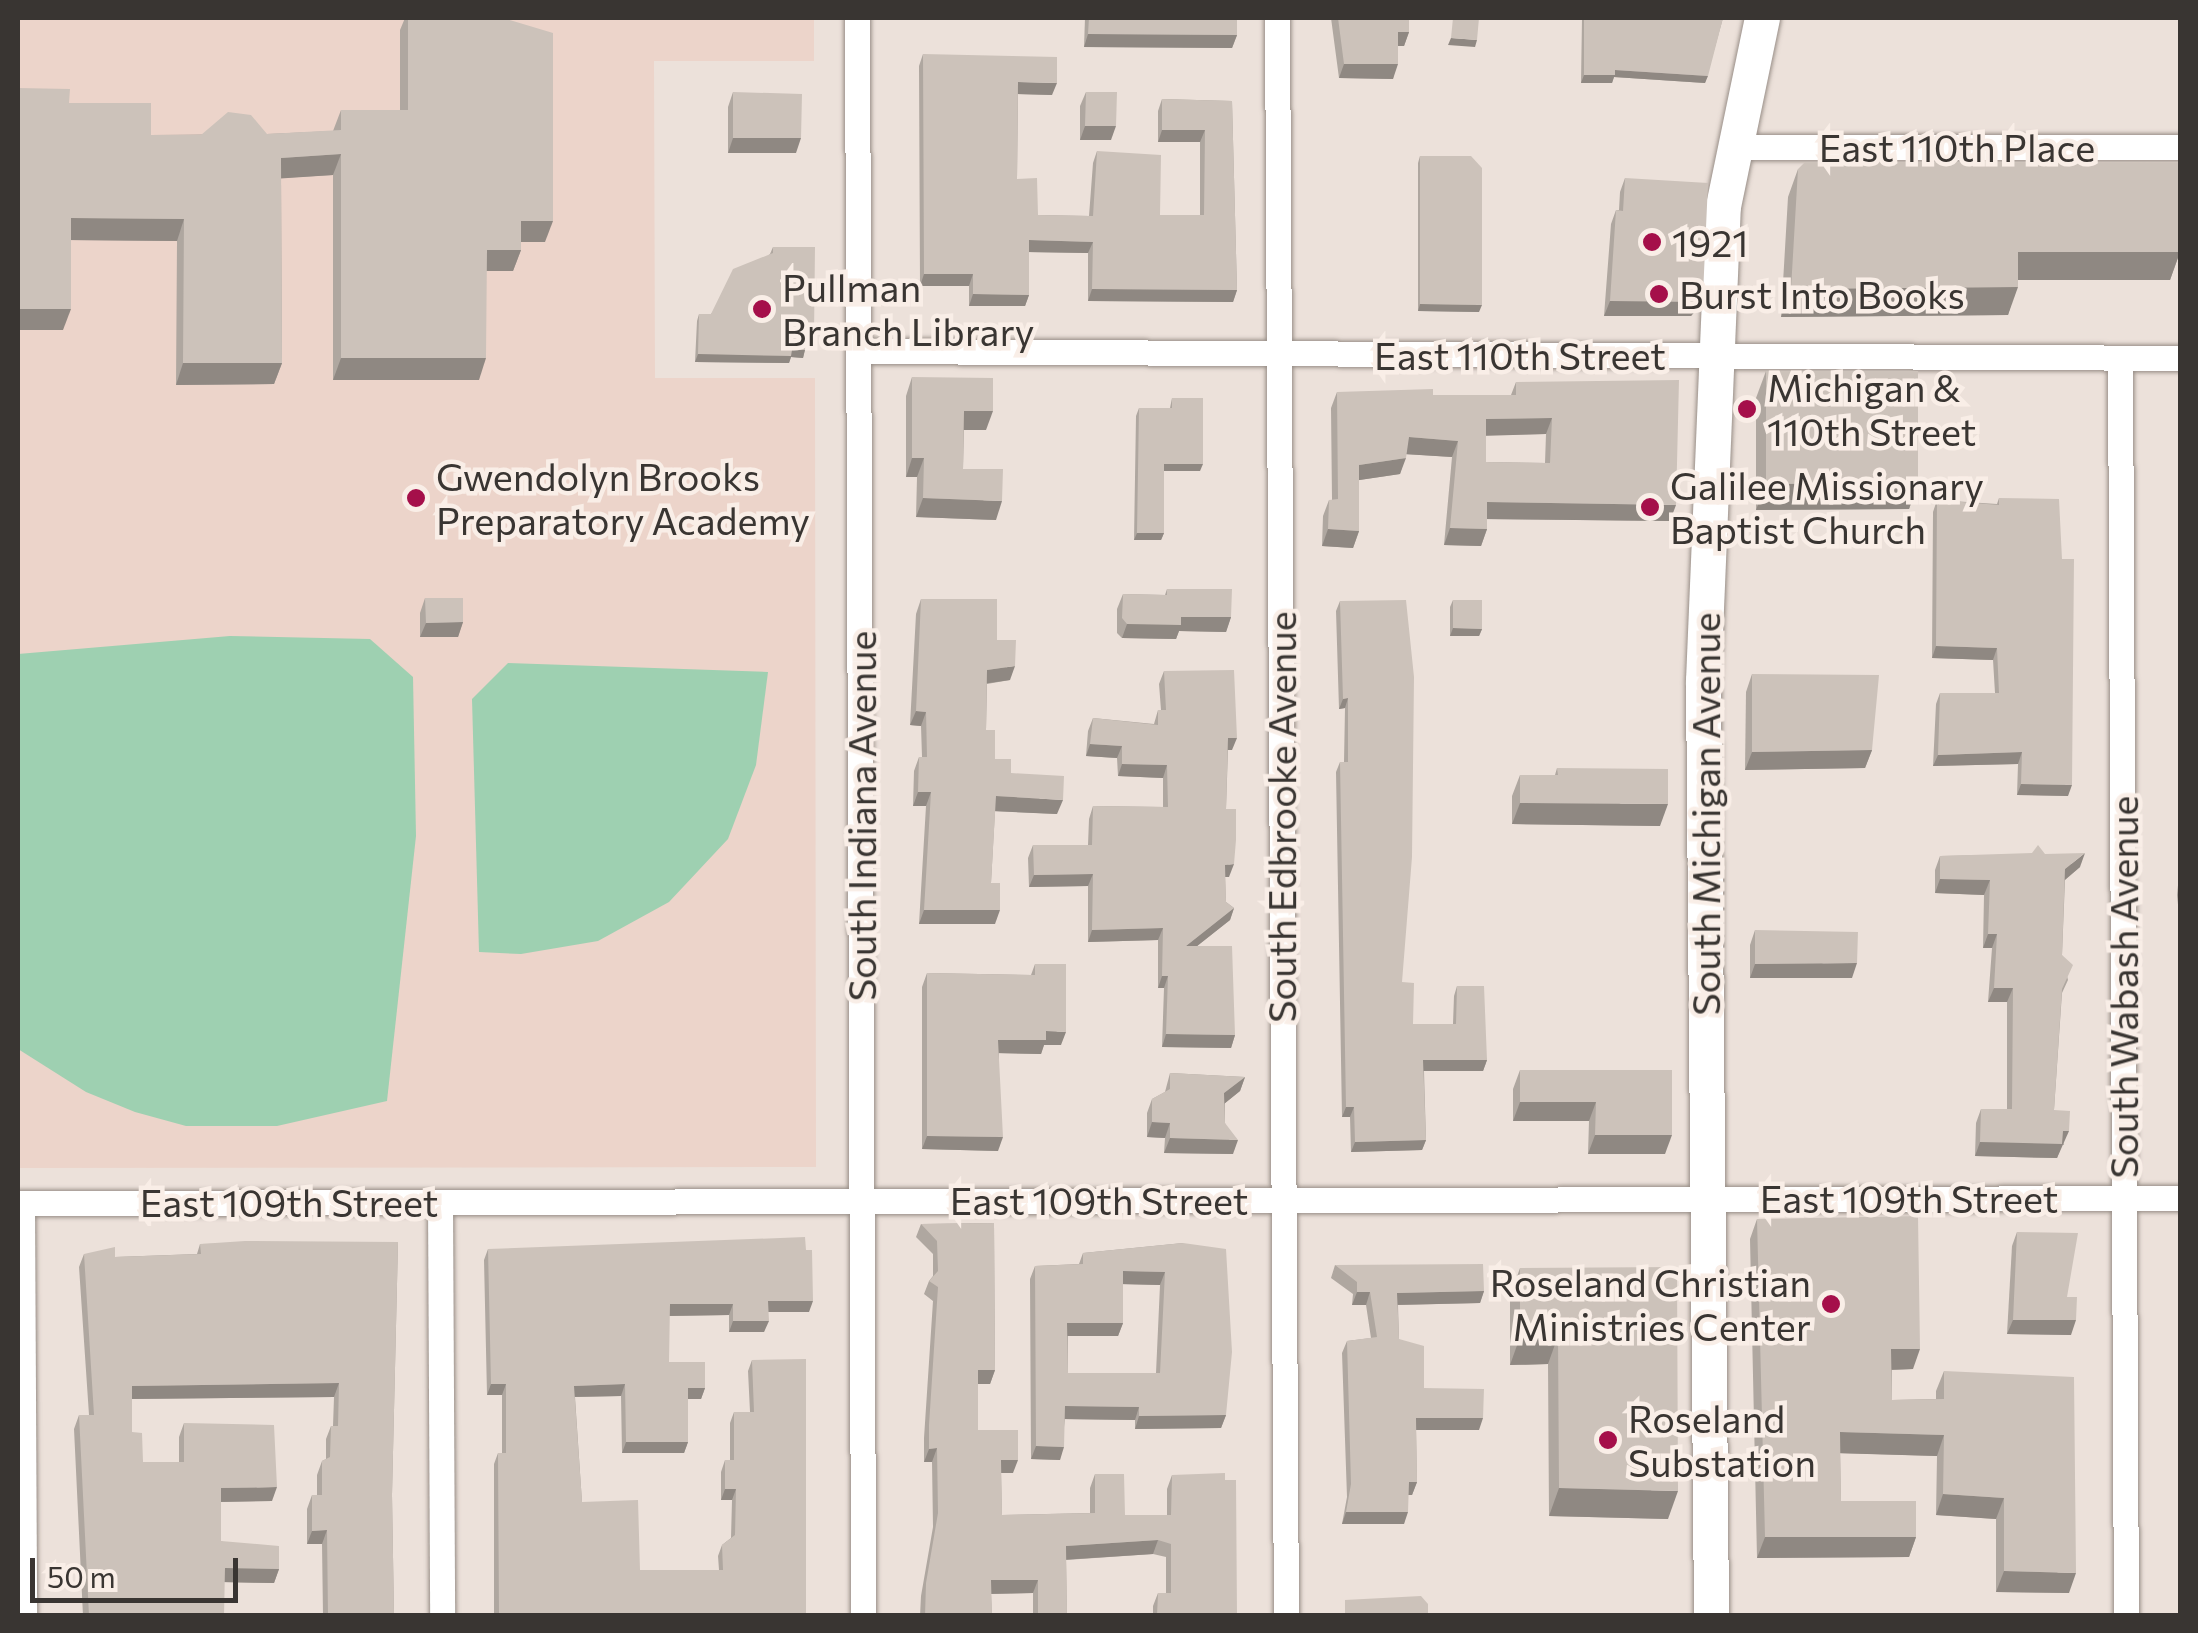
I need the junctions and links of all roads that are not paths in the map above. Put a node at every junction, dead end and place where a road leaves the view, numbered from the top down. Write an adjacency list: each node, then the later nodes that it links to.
1 (857, 18): 6 (street, South Indiana Avenue)
2 (1278, 18): 7 (street, South Edbrooke Avenue)
3 (1762, 18): 4 (main road, South Michigan Avenue)
4 (1733, 147): 5 (street, East 110th Place); 8 (main road, South Michigan Avenue)
5 (2180, 147)
6 (860, 351): 7 (street, East 110th Street); 15 (street, South Indiana Avenue)
7 (1279, 354): 8 (street, East 110th Street); 14 (street, South Edbrooke Avenue)
8 (1716, 356): 9 (street, East 110th Street); 13 (main road, South Michigan Avenue)
9 (2120, 358): 10 (street, East 110th Street); 11 (street, South Wabash Avenue)
10 (2180, 358)
11 (2124, 1198): 12 (street, East 109th Street); 13 (street, East 109th Street); 23 (street, South Wabash Avenue)
12 (2180, 1198)
13 (1706, 1199): 14 (street, East 109th Street); 22 (main road, South Michigan Avenue)
14 (1283, 1200): 15 (street, East 109th Street); 21 (street, South Edbrooke Avenue)
15 (861, 1201): 16 (street, East 109th Street); 20 (street, South Indiana Avenue)
16 (440, 1202): 17 (street, East 109th Street); 19 (street)
17 (20, 1203): 18 (street)
18 (24, 1616)
19 (442, 1616)
20 (863, 1616)
21 (1286, 1616)
22 (1711, 1616)
23 (2126, 1616)

